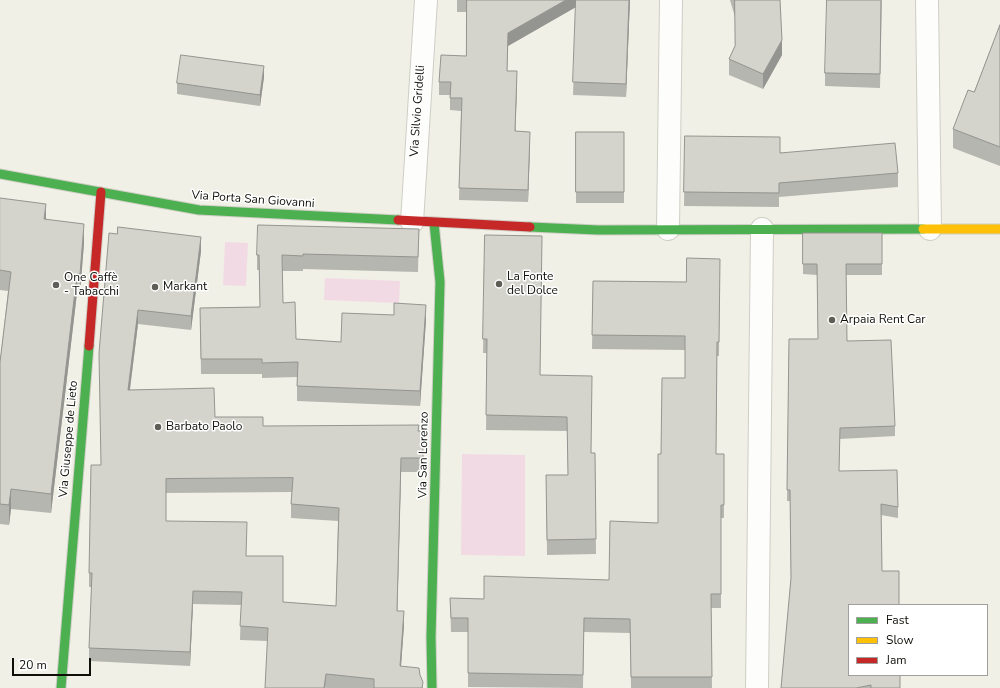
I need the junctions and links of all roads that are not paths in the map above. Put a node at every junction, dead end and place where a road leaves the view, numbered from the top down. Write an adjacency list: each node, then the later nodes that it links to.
1 (426, 0): 6 (street, Via Silvio Gridelli)
2 (671, 0): 8 (street)
3 (927, 0): 10 (street)
4 (0, 174): 5 (street, Via Porta San Giovanni)
5 (101, 192): 6 (street, Via Porta San Giovanni); 12 (street, Via Giuseppe de Lieto)
6 (412, 222): 7 (street, Via Porta San Giovanni)
7 (434, 223): 8 (street, Via Porta San Giovanni); 13 (street, Via San Lorenzo)
8 (668, 229): 9 (street, Via Porta San Giovanni)
9 (762, 229): 10 (street, Via Porta San Giovanni); 14 (street)
10 (930, 229): 11 (street, Via Porta San Giovanni)
11 (1000, 229)
12 (60, 688)
13 (432, 688)
14 (757, 688)

